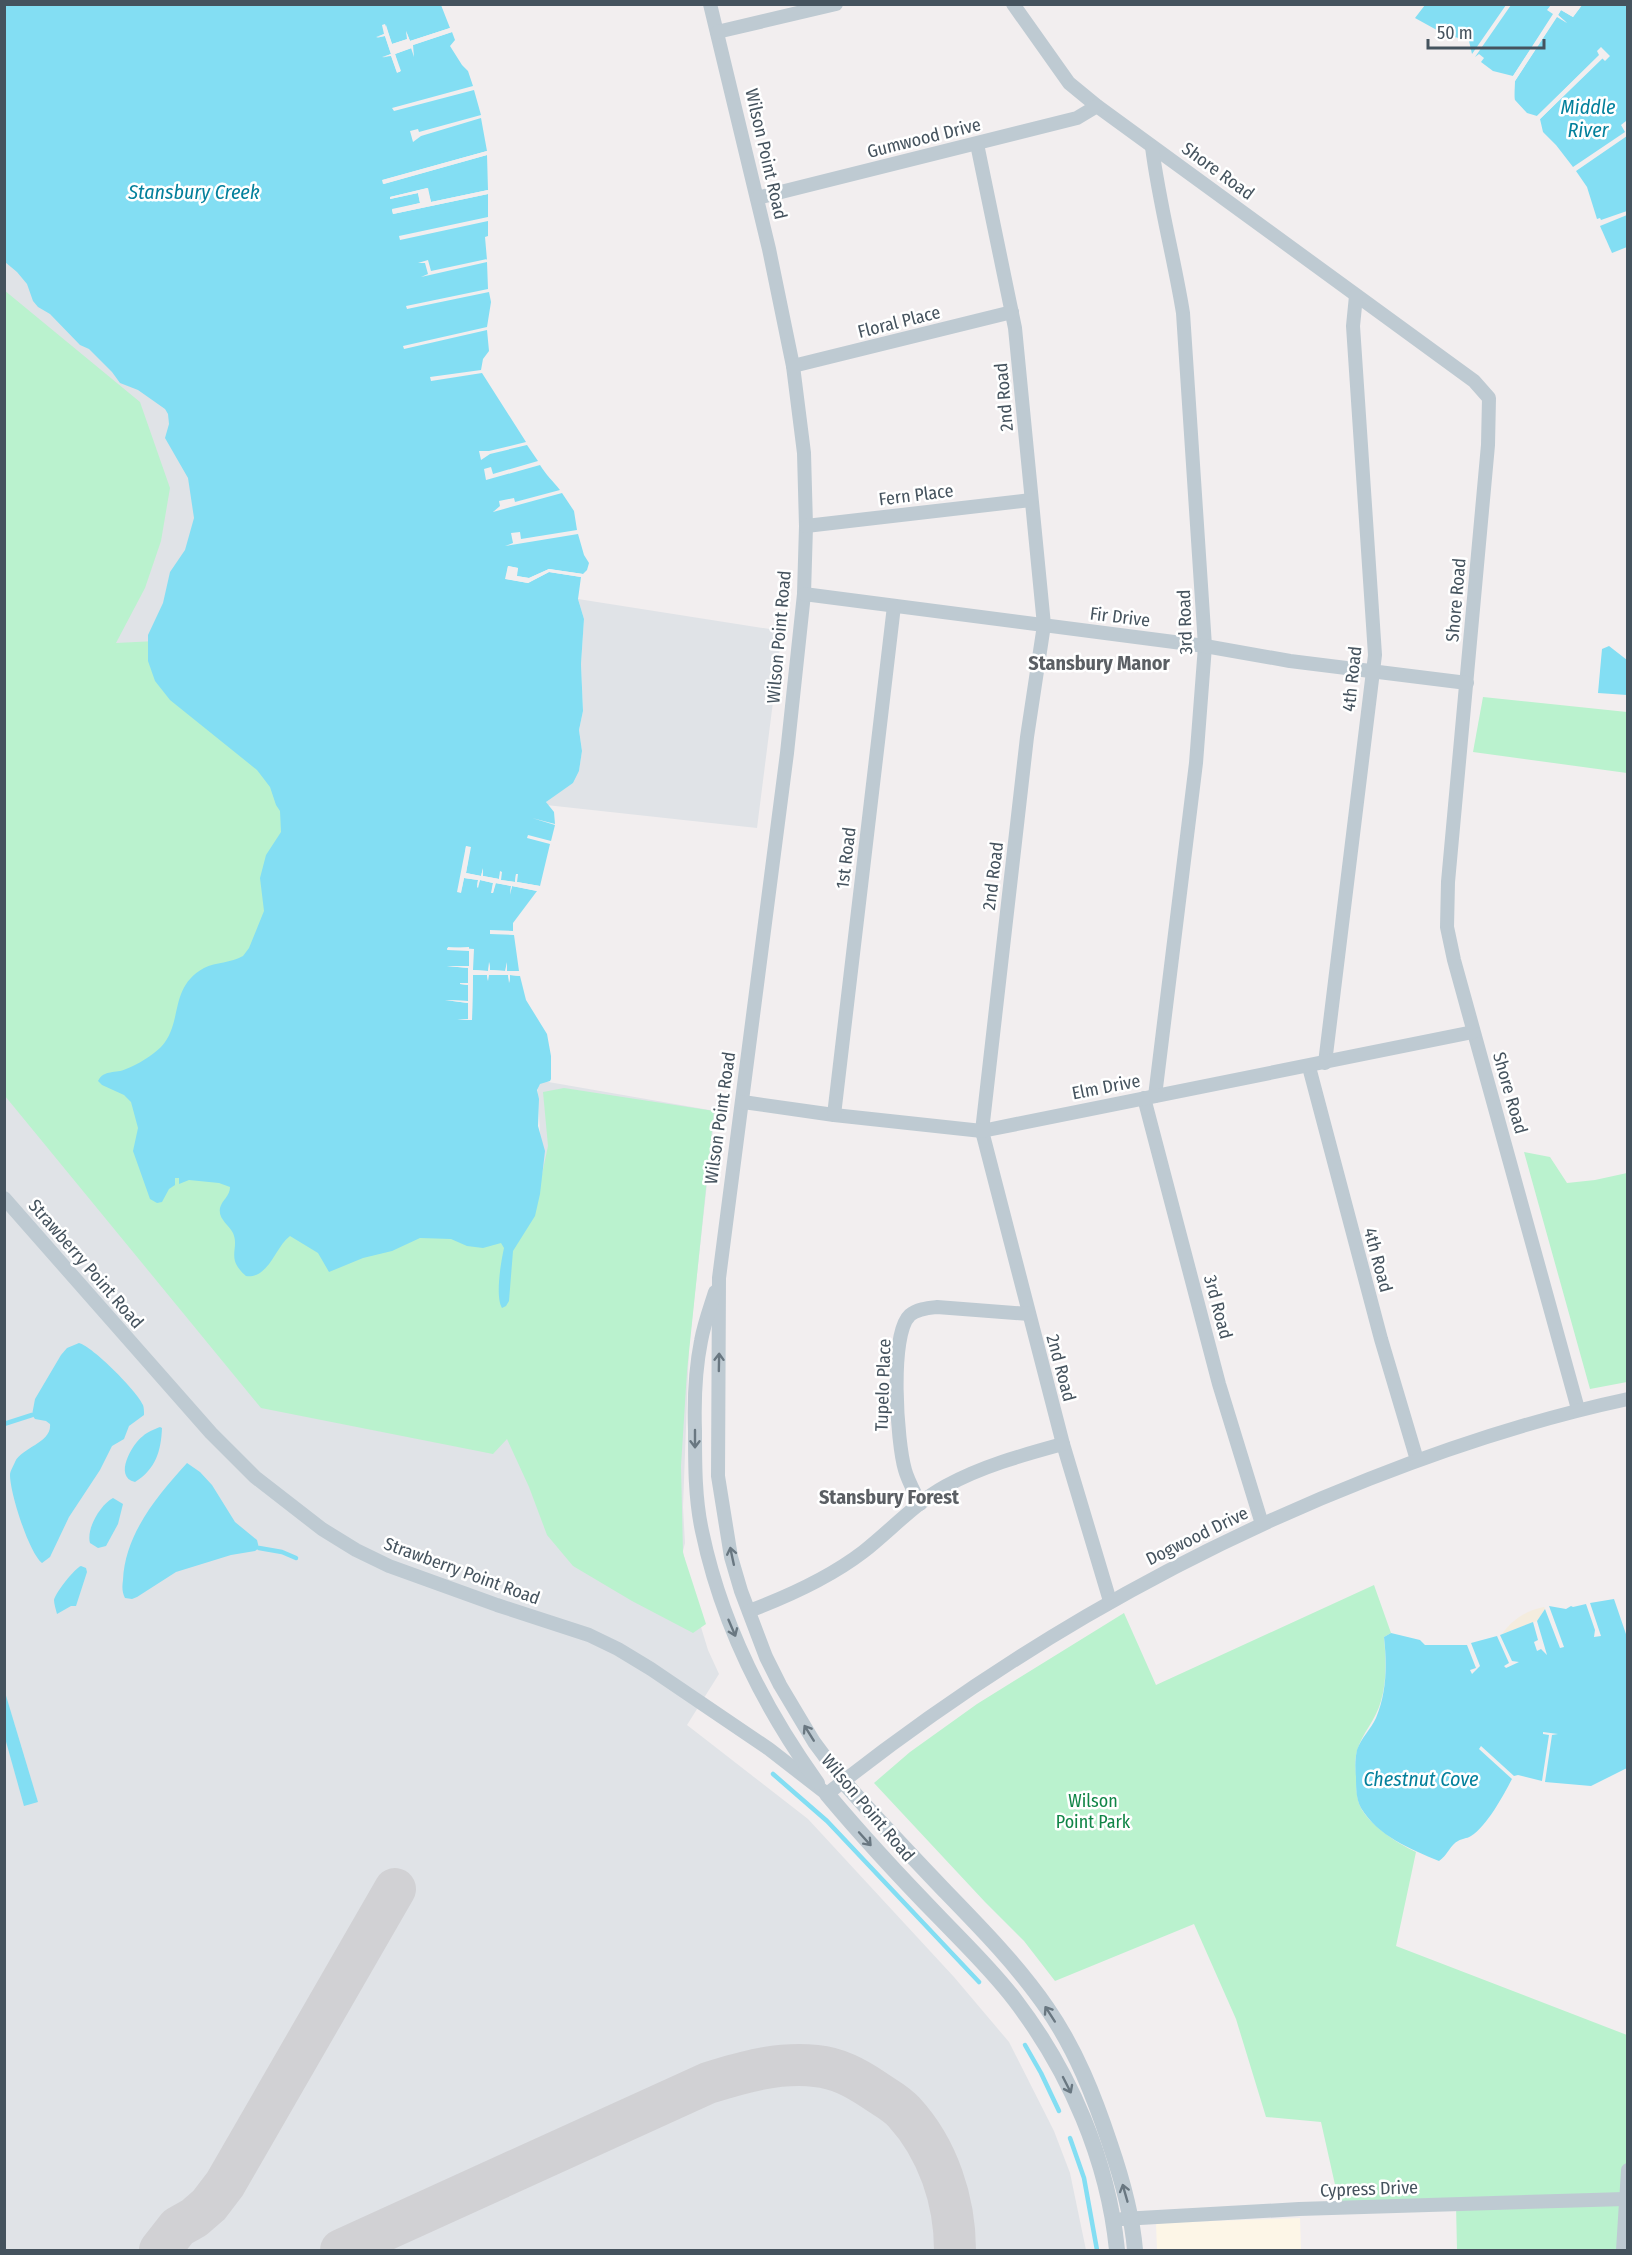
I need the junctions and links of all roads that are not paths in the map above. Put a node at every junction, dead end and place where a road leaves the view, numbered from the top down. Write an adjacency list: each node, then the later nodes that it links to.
1 (710, 4): 4 (street, Wilson Point Road)
2 (836, 4): 4 (street)
3 (1013, 4): 5 (street, Shore Road)
4 (717, 32): 8 (street, Wilson Point Road)
5 (1097, 106): 6 (street, Gumwood Drive); 7 (street, Shore Road)
6 (977, 144): 8 (street, Gumwood Drive); 10 (street, 2nd Road)
7 (1152, 147): 9 (street, Shore Road); 17 (street, 3rd Road)
8 (757, 198): 11 (street, Wilson Point Road)
9 (1356, 296): 18 (street, 4th Road); 19 (street, Shore Road)
10 (1012, 312): 11 (street, Floral Place); 12 (street, 2nd Road)
11 (793, 366): 13 (street, Wilson Point Road)
12 (1031, 500): 13 (street, Fern Place); 16 (street, 2nd Road)
13 (806, 526): 14 (street, Wilson Point Road)
14 (804, 594): 15 (street, Fir Drive); 24 (street, Wilson Point Road)
15 (894, 606): 16 (street, Fir Drive); 25 (street, 1st Road)
16 (1044, 625): 17 (street, Fir Drive); 26 (street, 2nd Road)
17 (1205, 646): 18 (street, Fir Drive); 23 (street, 3rd Road)
18 (1372, 671): 19 (street, Fir Drive); 21 (street, 4th Road)
19 (1467, 683): 20 (street, Shore Road)
20 (1473, 1032): 21 (street, Elm Drive); 31 (street, Shore Road)
21 (1325, 1064): 22 (street, Elm Drive)
22 (1308, 1067): 23 (street, Elm Drive); 33 (street, 4th Road)
23 (1149, 1097): 26 (street, Elm Drive); 35 (street, 3rd Road)
24 (743, 1102): 25 (street, Elm Drive); 28 (street, Wilson Point Road)
25 (834, 1115): 26 (street, Elm Drive)
26 (982, 1131): 29 (street, 2nd Road)
27 (4, 1198): 39 (street, Strawberry Point Road)
28 (719, 1278): 37 (street, Wilson Point Road, one-way to 28); 39 (street, Wilson Point Road, one-way to 39)
29 (1029, 1314): 32 (street, 2nd Road); 34 (street, Tupelo Place)
30 (1628, 1399): 31 (street, Dogwood Drive)
31 (1578, 1409): 33 (street, Dogwood Drive)
32 (1063, 1444): 34 (street); 36 (street, 2nd Road)
33 (1417, 1460): 35 (street, Dogwood Drive)
34 (920, 1504): 37 (street)
35 (1262, 1524): 36 (street, Dogwood Drive)
36 (1110, 1600): 38 (street, Dogwood Drive)
37 (749, 1611): 38 (street, Wilson Point Road, one-way to 37)
38 (843, 1781): 39 (street, Dogwood Drive); 42 (street, Wilson Point Road, one-way to 38)
39 (827, 1794): 43 (street, Wilson Point Road, one-way to 43)
40 (1628, 2170): 41 (street)
41 (1625, 2199): 42 (street, Cypress Drive); 46 (street)
42 (1132, 2217): 43 (street, Cypress Drive); 45 (street, Wilson Point Road)
43 (1114, 2220): 44 (street, Wilson Point Road)
44 (1117, 2250)
45 (1135, 2250)
46 (1623, 2250)

